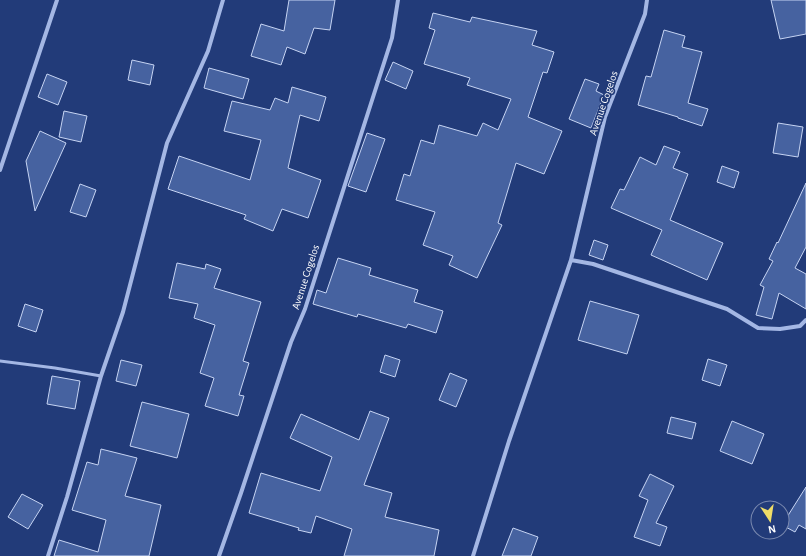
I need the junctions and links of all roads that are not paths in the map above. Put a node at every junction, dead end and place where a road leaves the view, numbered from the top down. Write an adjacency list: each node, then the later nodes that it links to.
1 (57, 0): 5 (street)
2 (223, 0): 9 (street)
3 (398, 0): 11 (street, Avenue Cogelos)
4 (647, 0): 6 (street, Avenue Cogelos)
5 (0, 170)
6 (571, 260): 7 (street); 12 (street, Avenue Cogelos)
7 (806, 320)
8 (0, 361): 9 (lane)
9 (101, 376): 10 (street)
10 (48, 556)
11 (219, 556)
12 (473, 556)

